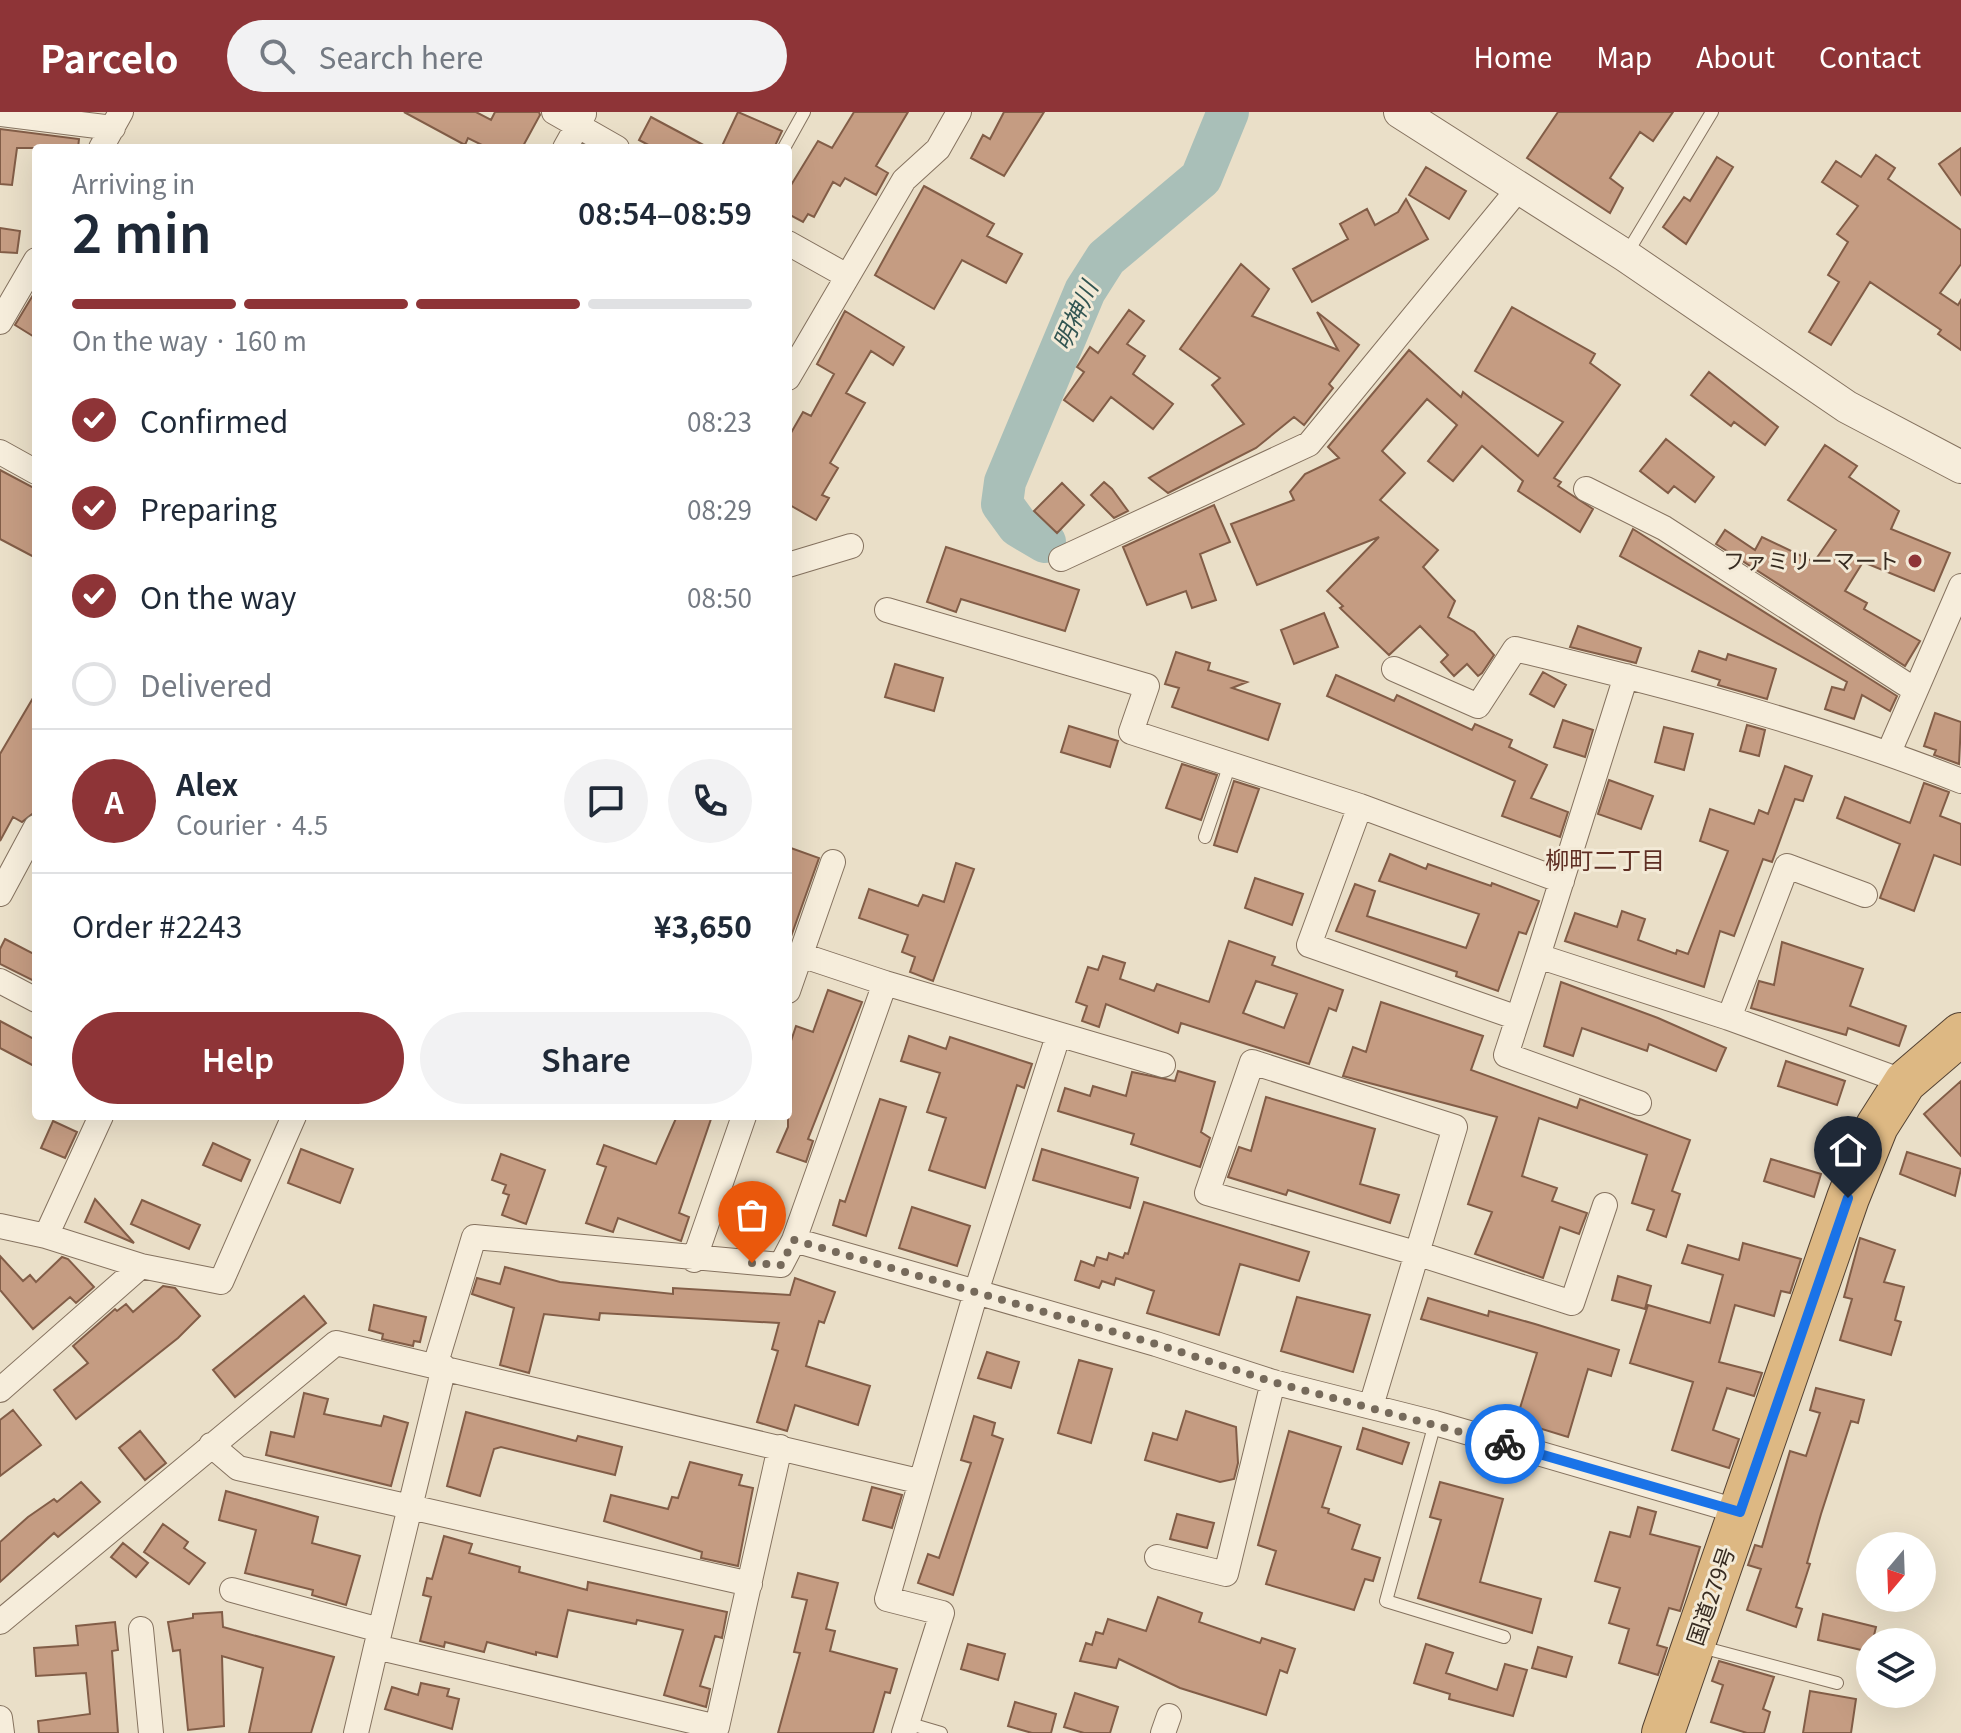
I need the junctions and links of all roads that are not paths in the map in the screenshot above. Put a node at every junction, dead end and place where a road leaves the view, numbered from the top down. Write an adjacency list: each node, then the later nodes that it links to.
1 (554, 112): 7 (street)
2 (804, 112): 11 (lane)
3 (959, 112): 16 (street)
4 (1400, 112): 12 (street)
5 (1712, 112): 14 (lane)
6 (0, 114): 8 (street)
7 (582, 119): 9 (street); 10 (street)
8 (112, 129)
9 (567, 144)
10 (612, 144)
11 (786, 144)
12 (1520, 187): 14 (street); 24 (street)
13 (792, 245): 16 (street)
14 (1626, 256): 20 (street)
15 (32, 273): 17 (street)
16 (847, 276): 18 (street)
17 (0, 322)
18 (792, 371)
19 (0, 452): 21 (street)
20 (1961, 467)
21 (32, 470)
22 (1586, 489): 30 (street)
23 (851, 546): 25 (street)
24 (1061, 559)
25 (792, 564)
26 (1961, 586): 30 (street)
27 (887, 610): 32 (street)
28 (1394, 669): 29 (street)
29 (1626, 676): 31 (street); 38 (street)
30 (1915, 690): 31 (street)
31 (1889, 752): 33 (street)
32 (1230, 764): 34 (street); 36 (lane)
33 (1961, 781)
34 (1360, 806): 38 (street); 47 (street)
35 (32, 834): 39 (street)
36 (1205, 837)
37 (833, 862): 41 (street)
38 (1562, 881): 42 (street)
39 (0, 894)
40 (1865, 895): 48 (street)
41 (801, 955): 43 (street); 45 (street)
42 (1538, 956): 47 (street); 48 (street)
43 (792, 980)
44 (0, 981): 46 (street)
45 (885, 983): 50 (street); 60 (street)
46 (32, 998)
47 (1518, 1018): 53 (street)
48 (1729, 1018): 52 (street)
49 (1961, 1034): 52 (highway, 国道279号)
50 (1058, 1036): 51 (street); 64 (street)
51 (1163, 1065)
52 (1905, 1082): 74 (highway, 国道279号)
53 (1639, 1103)
54 (99, 1120): 59 (street)
55 (292, 1120): 63 (street)
56 (743, 1120): 62 (street)
57 (1605, 1205): 61 (street)
58 (0, 1226): 59 (street)
59 (46, 1236): 63 (street)
60 (794, 1240): 62 (street); 64 (street)
61 (1419, 1254): 61 (street); 68 (street)
62 (694, 1260): 65 (street)
63 (141, 1266): 67 (street)
64 (976, 1292): 66 (street); 72 (street)
65 (439, 1366): 70 (street); 71 (street); 73 (street)
66 (1273, 1382): 68 (street); 75 (street)
67 (0, 1390)
68 (1371, 1406): 69 (street)
69 (1435, 1423): 74 (street); 80 (lane)
70 (211, 1445): 73 (street); 78 (street)
71 (780, 1447): 72 (street); 76 (street)
72 (918, 1481): 85 (street)
73 (410, 1507): 76 (street); 81 (street)
74 (1740, 1512): 82 (highway, 国道279号)
75 (1157, 1557)
76 (750, 1584): 81 (street)
77 (232, 1590): 81 (street)
78 (0, 1622)
79 (141, 1629): 87 (street)
80 (1504, 1637)
81 (378, 1638): 88 (street)
82 (1694, 1645): 83 (lane); 90 (highway, 国道279号)
83 (1837, 1683)
84 (0, 1718): 86 (street)
85 (905, 1728): 89 (lane)
86 (2, 1733)
87 (151, 1733)
88 (356, 1733)
89 (941, 1733)
90 (1663, 1733)

